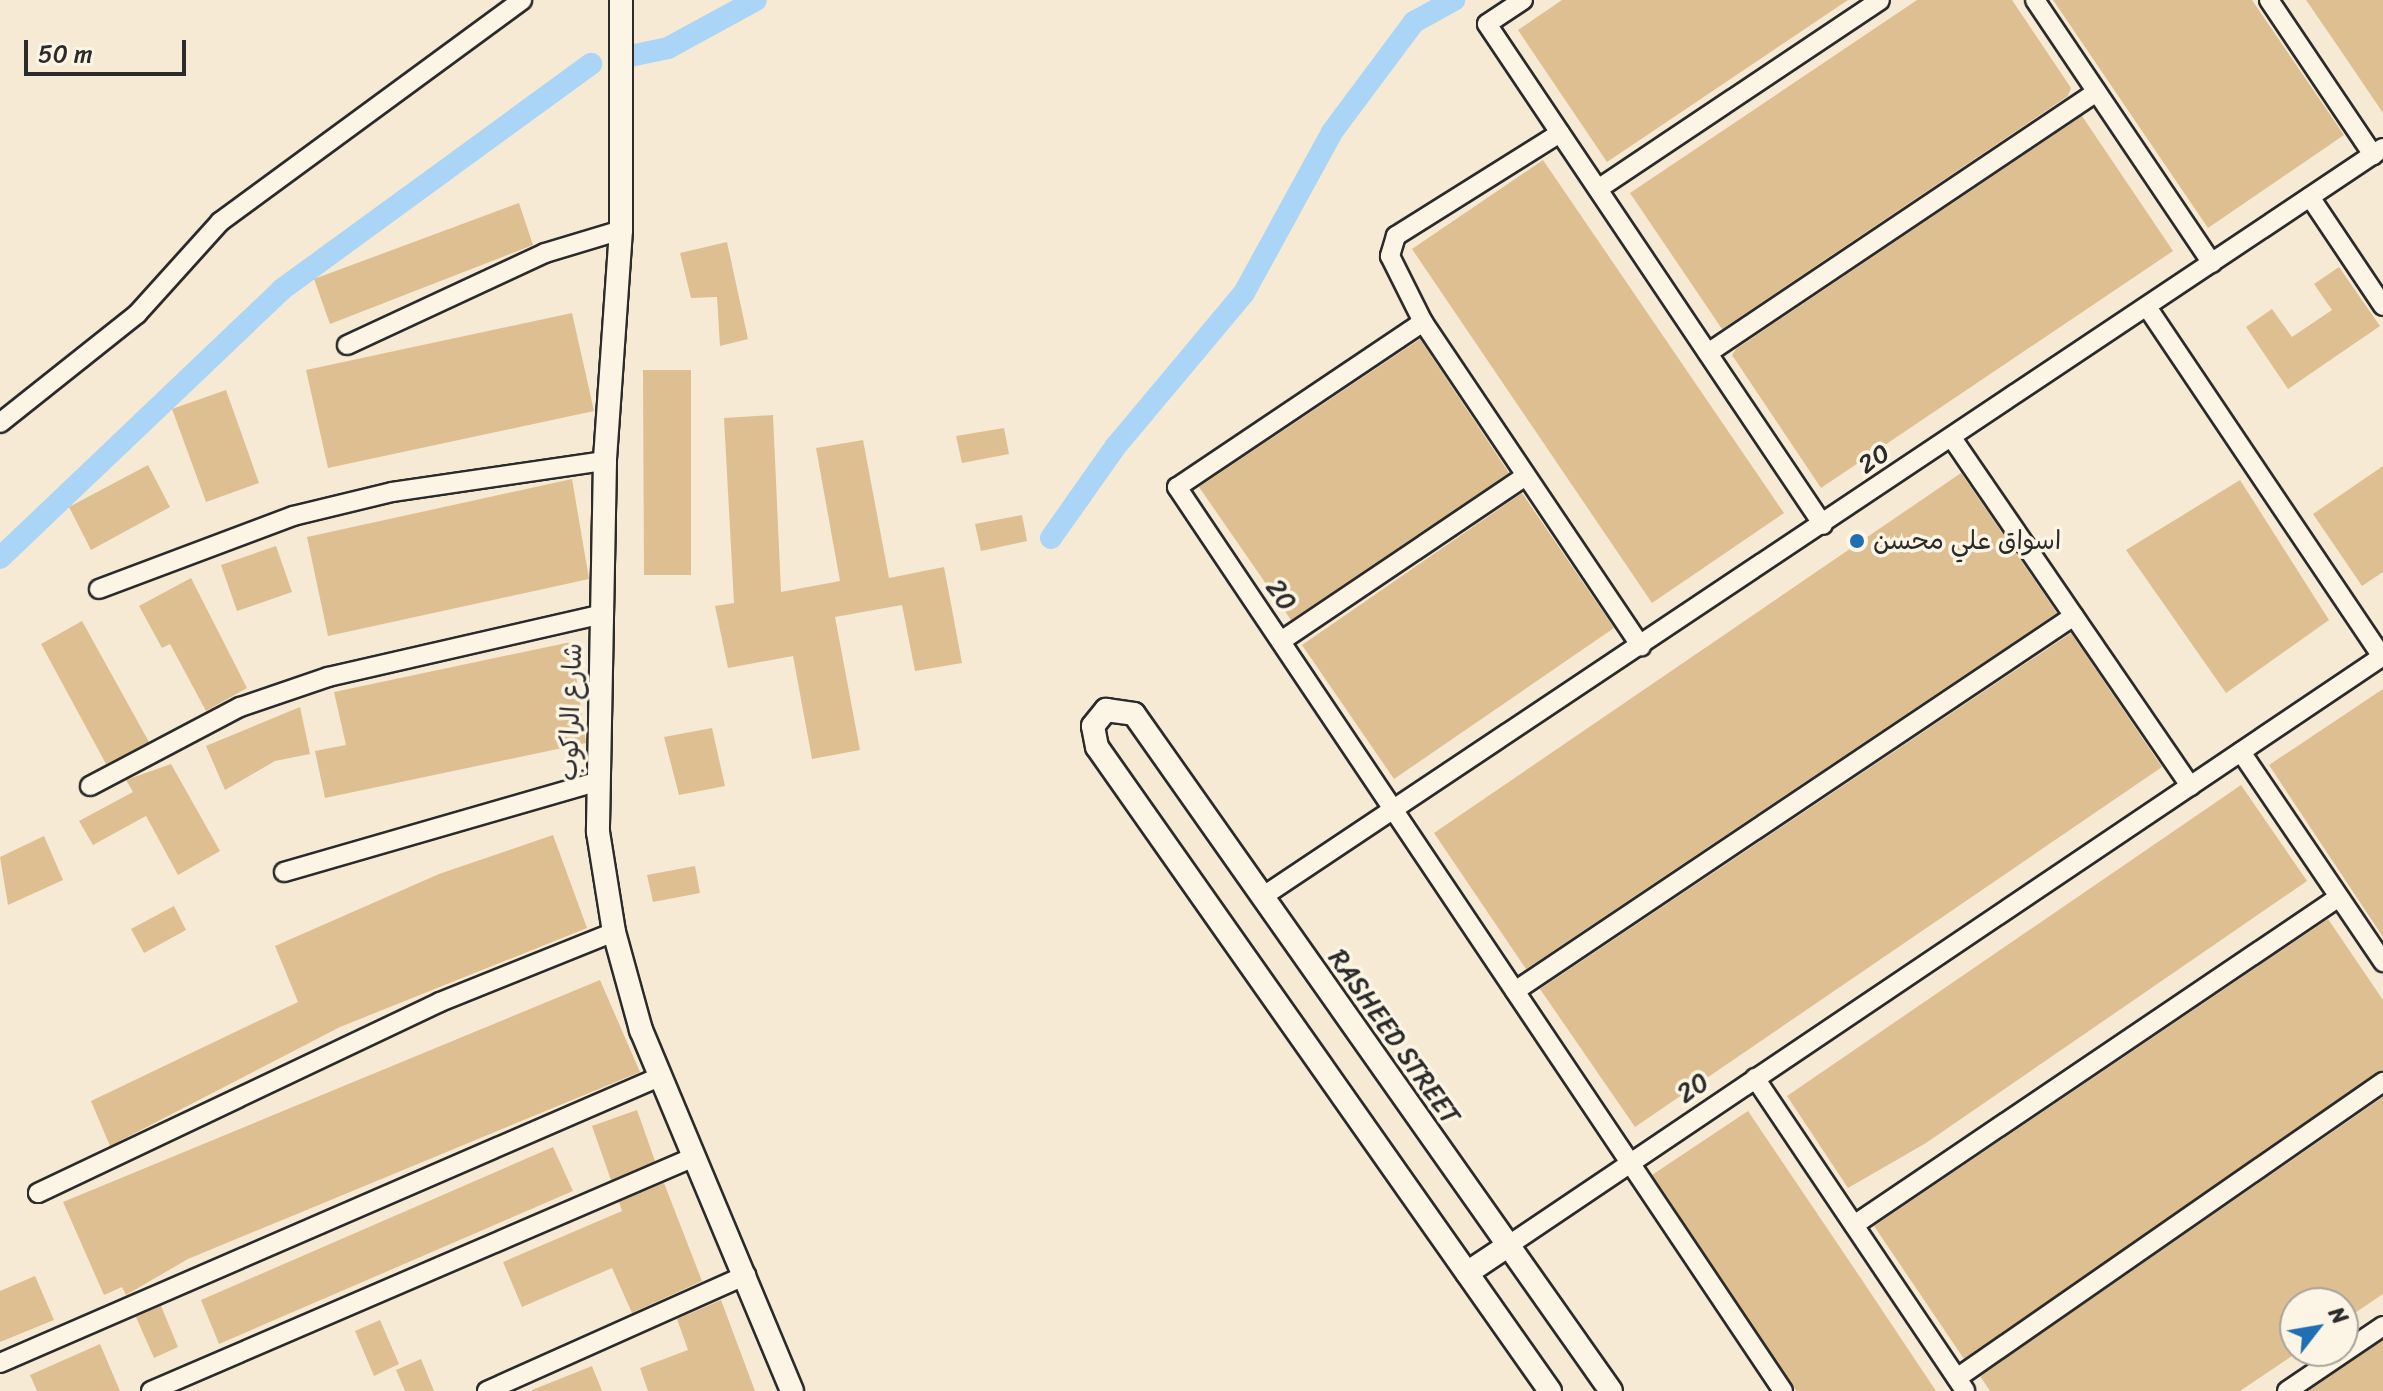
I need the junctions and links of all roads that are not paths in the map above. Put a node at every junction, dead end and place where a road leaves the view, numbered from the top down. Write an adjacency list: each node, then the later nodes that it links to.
1 (522, 0): 19 (street)
2 (621, 0): 12 (street, شارع الراكوب)
3 (1523, 0): 8 (street)
4 (1880, 0): 10 (street)
5 (2035, 0): 7 (street)
6 (2269, 0): 9 (street)
7 (2096, 92): 13 (street); 18 (street)
8 (1560, 133): 10 (street); 16 (street)
9 (2378, 152): 11 (street, 20)
10 (1598, 189): 18 (street)
11 (2310, 197): 13 (street, 20); 14 (street)
12 (621, 230): 17 (street); 21 (street, شارع الراكوب)
13 (2212, 263): 15 (street, 20)
14 (2383, 306)
15 (2147, 307): 20 (street, 20); 29 (street)
16 (1423, 322): 22 (street); 27 (street, 20)
17 (347, 345)
18 (1708, 353): 23 (street)
19 (0, 423)
20 (1952, 438): 23 (street, 20); 26 (street)
21 (605, 461): 24 (street); 25 (street, شارع الراكوب)
22 (1526, 476): 27 (street); 28 (street)
23 (1823, 525): 28 (street, 20)
24 (99, 589)
25 (602, 614): 31 (street, شارع الراكوب); 32 (street)
26 (2074, 616): 33 (street); 40 (street)
27 (1281, 641): 34 (street, 20)
28 (1641, 647): 34 (street, 20)
29 (2382, 656): 30 (street, 20)
30 (2241, 752): 33 (street, 20); 37 (street)
31 (596, 782): 35 (street); 38 (street, شارع الراكوب)
32 (90, 786)
33 (2190, 786): 42 (street, 20)
34 (1395, 812): 36 (street); 40 (street, 20)
35 (284, 872)
36 (1262, 897): 48 (street, RASHEED STREET); 49 (street, RASHEED STREET)
37 (2339, 897): 39 (street); 47 (street)
38 (614, 932): 41 (street, شارع الراكوب); 46 (street)
39 (2383, 962)
40 (1515, 991): 45 (street, 20)
41 (659, 1077): 44 (street, شارع الراكوب); 52 (street)
42 (1755, 1078): 45 (street, 20); 47 (street)
43 (2383, 1082): 53 (street)
44 (694, 1157): 50 (street, شارع الراكوب); 54 (street)
45 (1629, 1162): 48 (street); 59 (street, 20)
46 (38, 1193)
47 (1854, 1225): 53 (street)
48 (1506, 1247): 49 (street); 58 (street, RASHEED STREET)
49 (1467, 1273): 57 (street)
50 (746, 1275): 55 (street); 56 (street, شارع الراكوب)
51 (2383, 1326): 60 (street)
52 (0, 1363)
53 (1961, 1385)
54 (151, 1391)
55 (487, 1391)
56 (792, 1391)
57 (1550, 1391)
58 (1611, 1391)
59 (1783, 1391)
60 (2287, 1391)

